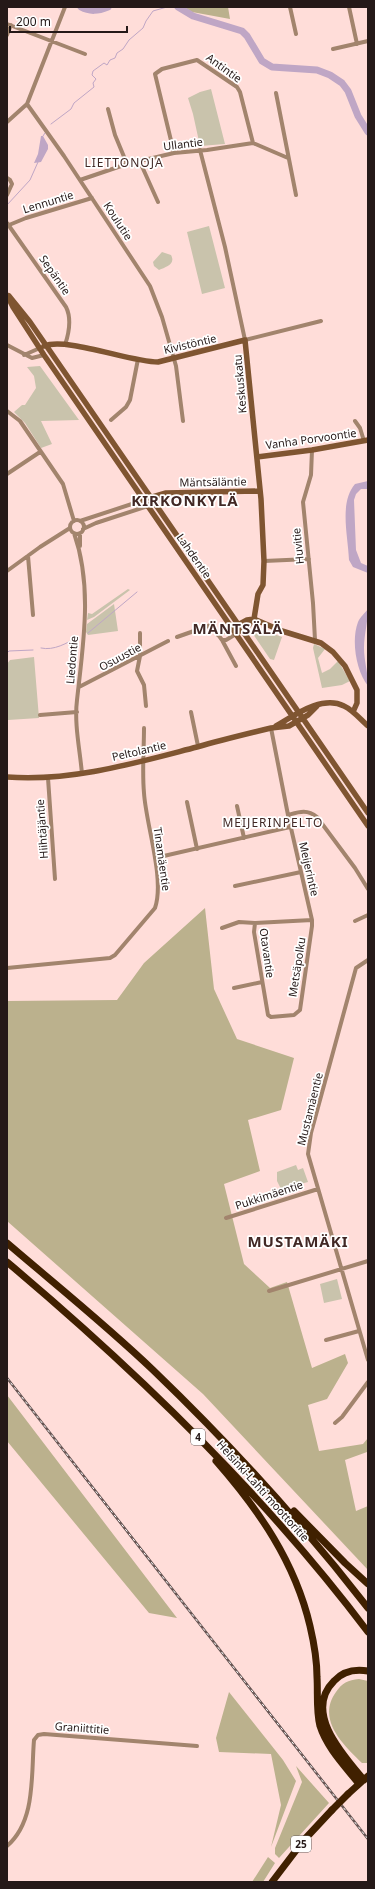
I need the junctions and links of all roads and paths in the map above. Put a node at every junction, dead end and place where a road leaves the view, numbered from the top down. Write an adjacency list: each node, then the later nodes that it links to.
1 (290, 7): 5 (street)
2 (349, 7): 9 (street)
3 (64, 9): 8 (street)
4 (9, 24): 6 (street); 8 (street)
5 (296, 34)
6 (7, 35)
7 (368, 41): 9 (street)
8 (52, 42): 11 (street); 13 (street)
9 (357, 44): 10 (street)
10 (333, 49)
11 (85, 54)
12 (276, 93): 19 (street)
13 (27, 104): 15 (street); 23 (street, Koulutie)
14 (108, 109): 21 (street)
15 (7, 122)
16 (253, 143): 17 (street, Ullantie); 18 (street, Antintie); 19 (street)
17 (200, 150): 18 (street, Ullantie); 31 (street, Keskuskatu)
18 (174, 153): 20 (street, Ullantie)
19 (288, 158): 25 (street)
20 (140, 162): 21 (street, Ullantie); 27 (street)
21 (127, 164): 23 (street, Ullantie)
22 (7, 178): 24 (street)
23 (80, 180): 26 (street, Koulutie)
24 (7, 195)
25 (296, 195)
26 (92, 198): 28 (street, Lennuntie); 40 (street, Koulutie)
27 (158, 202)
28 (8, 224): 33 (street, Sepäntie)
29 (7, 294): 34 (main road, Lahdentie); 35 (main road, Lahdentie)
30 (322, 321): 31 (street, Kivistöntie)
31 (245, 340): 40 (main road, Kivistöntie); 48 (main road, Keskuskatu)
32 (7, 345): 37 (street)
33 (63, 345): 34 (main road, Kivistöntie); 36 (main road); 39 (main road, Kivistöntie)
34 (46, 346): 35 (main road, Kivistöntie); 36 (main road, Lahdentie)
35 (40, 348): 37 (street); 38 (main road, Lahdentie)
36 (50, 351): 38 (main road); 52 (main road, Lahdentie)
37 (24, 355): 38 (street)
38 (44, 355): 53 (main road, Lahdentie)
39 (138, 359): 40 (main road, Kivistöntie); 42 (street)
40 (174, 359): 44 (street, Koulutie)
41 (7, 412): 47 (street)
42 (112, 420)
43 (355, 420): 45 (street)
44 (183, 421)
45 (366, 441): 46 (main road, Vanha Porvoontie)
46 (312, 450): 48 (main road, Vanha Porvoontie); 64 (street, Huvitie)
47 (40, 452): 49 (street); 56 (street)
48 (257, 457): 50 (main road, Keskuskatu)
49 (7, 474)
50 (260, 491): 51 (main road, Mäntsäläntie); 65 (main road, Keskuskatu)
51 (166, 493): 52 (main road, Mäntsäläntie); 54 (main road, Mäntsäläntie)
52 (150, 497): 53 (main road, Mäntsäläntie); 54 (main road, Lahdentie)
53 (144, 500): 55 (main road, Lahdentie); 57 (street)
54 (155, 503): 55 (main road, Mäntsäläntie); 69 (main road, Lahdentie)
55 (148, 506): 59 (street); 70 (main road, Lahdentie)
56 (74, 521): 57 (street); 58 (street)
57 (80, 521): 59 (street)
58 (70, 528): 60 (street); 63 (street)
59 (83, 529): 61 (street)
60 (74, 533): 61 (street); 62 (street, Liedontie)
61 (80, 533): 62 (street, Liedontie)
62 (79, 548): 81 (street, Liedontie)
63 (28, 556): 66 (street); 67 (street)
64 (308, 559): 65 (street); 77 (street, Huvitie)
65 (264, 561): 68 (main road, Keskuskatu)
66 (7, 571)
67 (33, 615)
68 (253, 620): 69 (main road); 71 (main road); 77 (main road)
69 (239, 624): 70 (main road); 71 (main road, Lahdentie)
70 (232, 628): 73 (main road, Lahdentie); 74 (street)
71 (243, 630): 73 (main road); 87 (main road, Lahdentie)
72 (140, 633): 79 (street)
73 (236, 634): 76 (street); 88 (main road, Lahdentie)
74 (218, 635): 75 (street); 76 (street)
75 (177, 637)
76 (222, 640): 80 (street)
77 (314, 640): 85 (main road)
78 (168, 641): 79 (street, Osuustie)
79 (140, 656): 81 (street, Osuustie); 82 (street)
80 (236, 666)
81 (79, 688): 83 (street, Liedontie)
82 (146, 706)
83 (77, 712): 86 (street); 95 (street, Liedontie)
84 (191, 712): 93 (street)
85 (353, 712): 87 (main road); 90 (main road)
86 (40, 715)
87 (302, 715): 88 (main road, Peltolantie); 89 (main road, Peltolantie); 100 (main road, Lahdentie)
88 (293, 716): 89 (main road, Lahdentie); 92 (main road, Peltolantie)
89 (296, 722): 92 (main road, Peltolantie); 102 (main road, Lahdentie)
90 (368, 726)
91 (144, 728): 94 (street, Tinamäentie)
92 (272, 728): 93 (main road, Peltolantie); 101 (street, Meijerintie)
93 (198, 746): 94 (main road, Peltolantie)
94 (144, 761): 95 (main road, Peltolantie); 106 (street, Tinamäentie)
95 (82, 774): 97 (main road, Peltolantie)
96 (7, 777): 97 (main road, Peltolantie)
97 (48, 778): 108 (street, Hiihtäjäntie)
98 (187, 802): 105 (street)
99 (237, 806): 104 (street)
100 (368, 813)
101 (288, 815): 103 (street, Meijerintie); 110 (street)
102 (368, 826)
103 (290, 827): 104 (street); 107 (street, Meijerintie)
104 (244, 838): 105 (street)
105 (197, 849): 106 (street)
106 (155, 858): 117 (street, Tinamäentie)
107 (301, 872): 109 (street); 112 (street, Meijerintie)
108 (55, 879)
109 (235, 886)
110 (368, 889)
111 (368, 915): 113 (street)
112 (312, 920): 114 (street, Otavantie); 120 (street, Metsäpolku)
113 (355, 921)
114 (255, 923): 115 (street); 118 (street, Otavantie)
115 (222, 928)
116 (368, 960): 121 (street, Mustamäentie)
117 (7, 968)
118 (262, 982): 119 (street); 120 (street, Otavantie)
119 (234, 988)
120 (294, 1015)
121 (318, 1189): 122 (street, Pukkimäentie); 126 (street, Mustamäentie)
122 (226, 1218)
123 (7, 1243): 134 (highway, Helsinki-Lahti moottoritie / 4)
124 (368, 1261): 126 (street)
125 (7, 1262): 133 (highway, Helsinki-Lahti moottoritie / 4)
126 (341, 1269): 127 (street); 128 (street, Mustamäentie)
127 (269, 1291)
128 (359, 1331): 129 (street); 130 (street, Mustamäentie)
129 (326, 1340)
130 (368, 1360)
131 (368, 1382): 132 (street)
132 (335, 1423)
133 (199, 1437): 137 (highway, Helsinki-Lahti moottoritie / 4); 140 (highway)
134 (240, 1458): 135 (highway); 136 (highway, Helsinki-Lahti moottoritie / 4)
135 (368, 1584)
136 (368, 1608)
137 (368, 1632)
138 (368, 1671): 140 (highway)
139 (197, 1746): 141 (street, Graniittitie)
140 (364, 1780): 142 (highway, 25, bridge)
141 (7, 1846)
142 (272, 1882)

